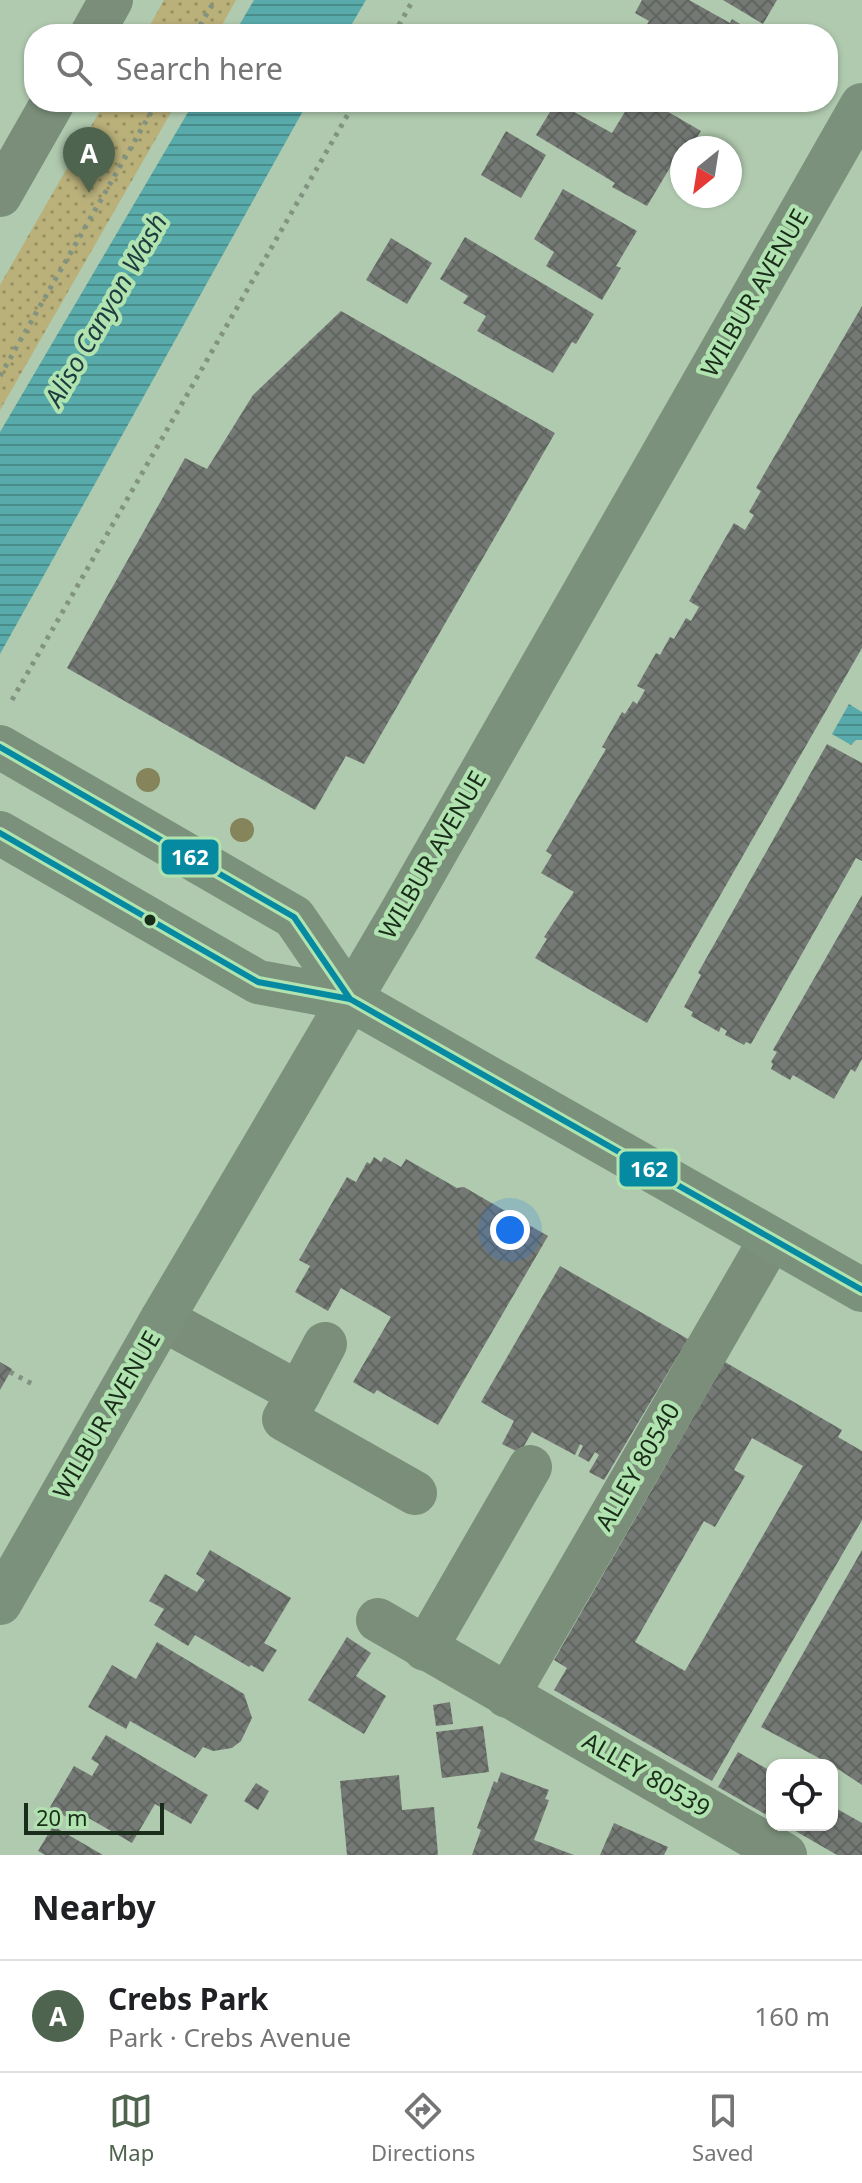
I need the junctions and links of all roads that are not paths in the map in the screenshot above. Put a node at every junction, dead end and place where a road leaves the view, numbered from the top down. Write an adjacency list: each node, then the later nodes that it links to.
1 (111, 0): 2 (street)
2 (98, 24)
3 (862, 105): 8 (main road, WILBUR AVENUE)
4 (47, 112): 5 (street)
5 (0, 195)
6 (0, 747): 8 (main road)
7 (0, 833): 8 (main road)
8 (350, 999): 9 (main road); 11 (main road, WILBUR AVENUE)
9 (771, 1239): 10 (main road); 19 (street, ALLEY 80540)
10 (862, 1290)
11 (162, 1319): 13 (street); 16 (main road, WILBUR AVENUE)
12 (325, 1344): 13 (street)
13 (299, 1393): 15 (street)
14 (530, 1467): 18 (street)
15 (415, 1493)
16 (0, 1603)
17 (378, 1620): 18 (street, ALLEY 80539)
18 (425, 1649): 19 (street, ALLEY 80539)
19 (507, 1696): 20 (street, ALLEY 80539)
20 (785, 1855)

